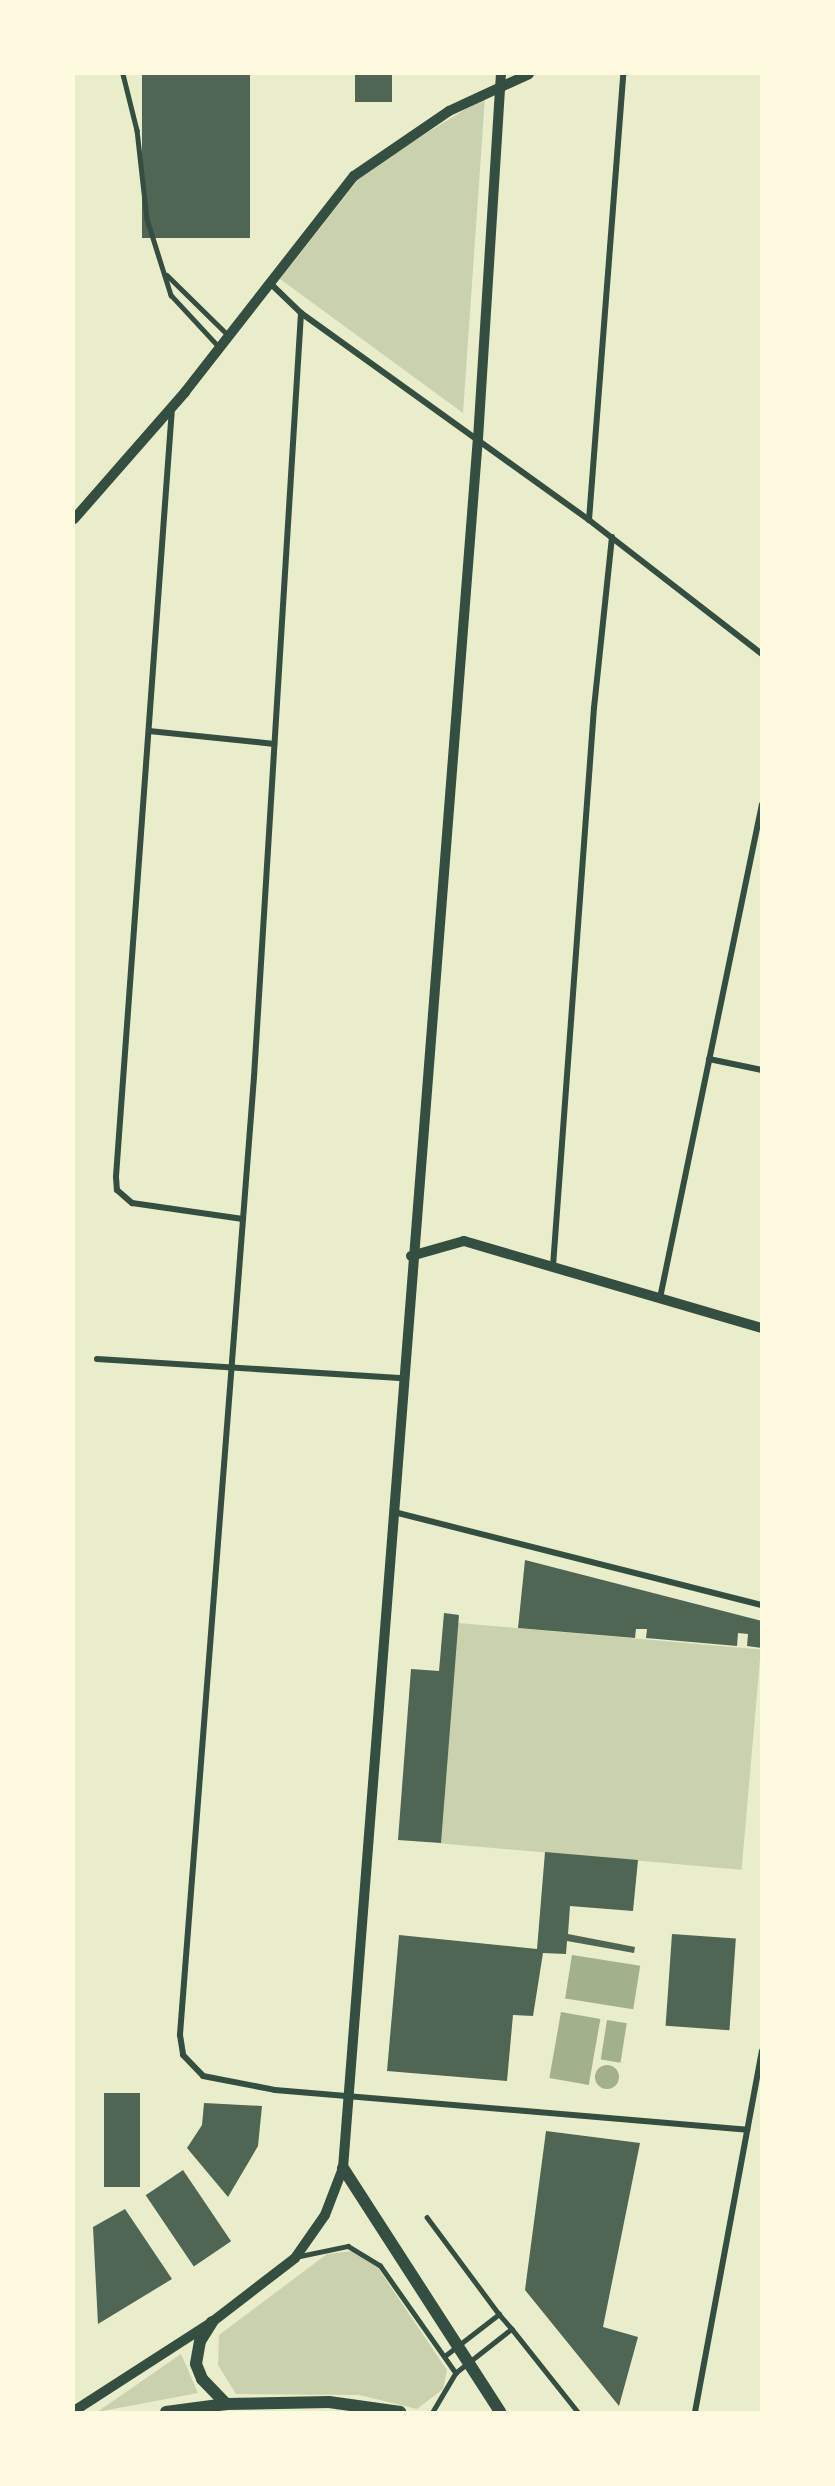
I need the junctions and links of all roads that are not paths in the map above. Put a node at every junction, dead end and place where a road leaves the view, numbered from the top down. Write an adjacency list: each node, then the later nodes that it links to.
1 (123, 74): 6 (lane)
2 (501, 74): 5 (street)
3 (529, 74): 5 (street)
4 (623, 74): 14 (street)
5 (500, 86): 7 (street); 12 (street)
6 (167, 274): 9 (lane); 10 (lane)
7 (271, 284): 8 (street); 9 (street)
8 (301, 312): 12 (street); 18 (street)
9 (230, 336): 10 (street)
10 (220, 348): 11 (street)
11 (172, 408): 13 (street); 17 (street)
12 (478, 439): 14 (street); 23 (street)
13 (74, 519)
14 (590, 520): 15 (street)
15 (612, 537): 16 (street); 24 (street)
16 (762, 654)
17 (149, 731): 18 (street); 22 (street)
18 (274, 744): 22 (street)
19 (762, 804): 20 (street)
20 (709, 1059): 21 (street); 25 (street)
21 (762, 1070)
22 (243, 1219): 28 (street)
23 (411, 1256): 24 (street); 29 (street)
24 (554, 1266): 25 (street)
25 (660, 1298): 26 (street)
26 (762, 1328)
27 (97, 1359): 28 (street)
28 (232, 1368): 29 (street); 33 (street)
29 (403, 1378): 30 (street)
30 (394, 1512): 31 (street); 33 (street)
31 (762, 1605)
32 (762, 2051): 34 (street)
33 (351, 2099): 34 (street); 35 (street)
34 (747, 2130): 52 (street)
35 (343, 2168): 37 (street); 41 (main road)
36 (427, 2217): 38 (lane)
37 (295, 2258): 39 (street); 42 (lane)
38 (499, 2314): 40 (lane); 41 (lane)
39 (212, 2322): 45 (main road); 46 (street)
40 (512, 2329): 43 (lane); 51 (lane)
41 (461, 2345): 42 (lane); 43 (main road)
42 (446, 2355): 44 (lane)
43 (473, 2363): 44 (lane); 50 (main road)
44 (456, 2373): 49 (lane)
45 (226, 2404): 47 (main road); 48 (main road)
46 (74, 2411)
47 (166, 2412)
48 (400, 2412)
49 (433, 2412)
50 (500, 2412)
51 (578, 2412)
52 (695, 2412)

